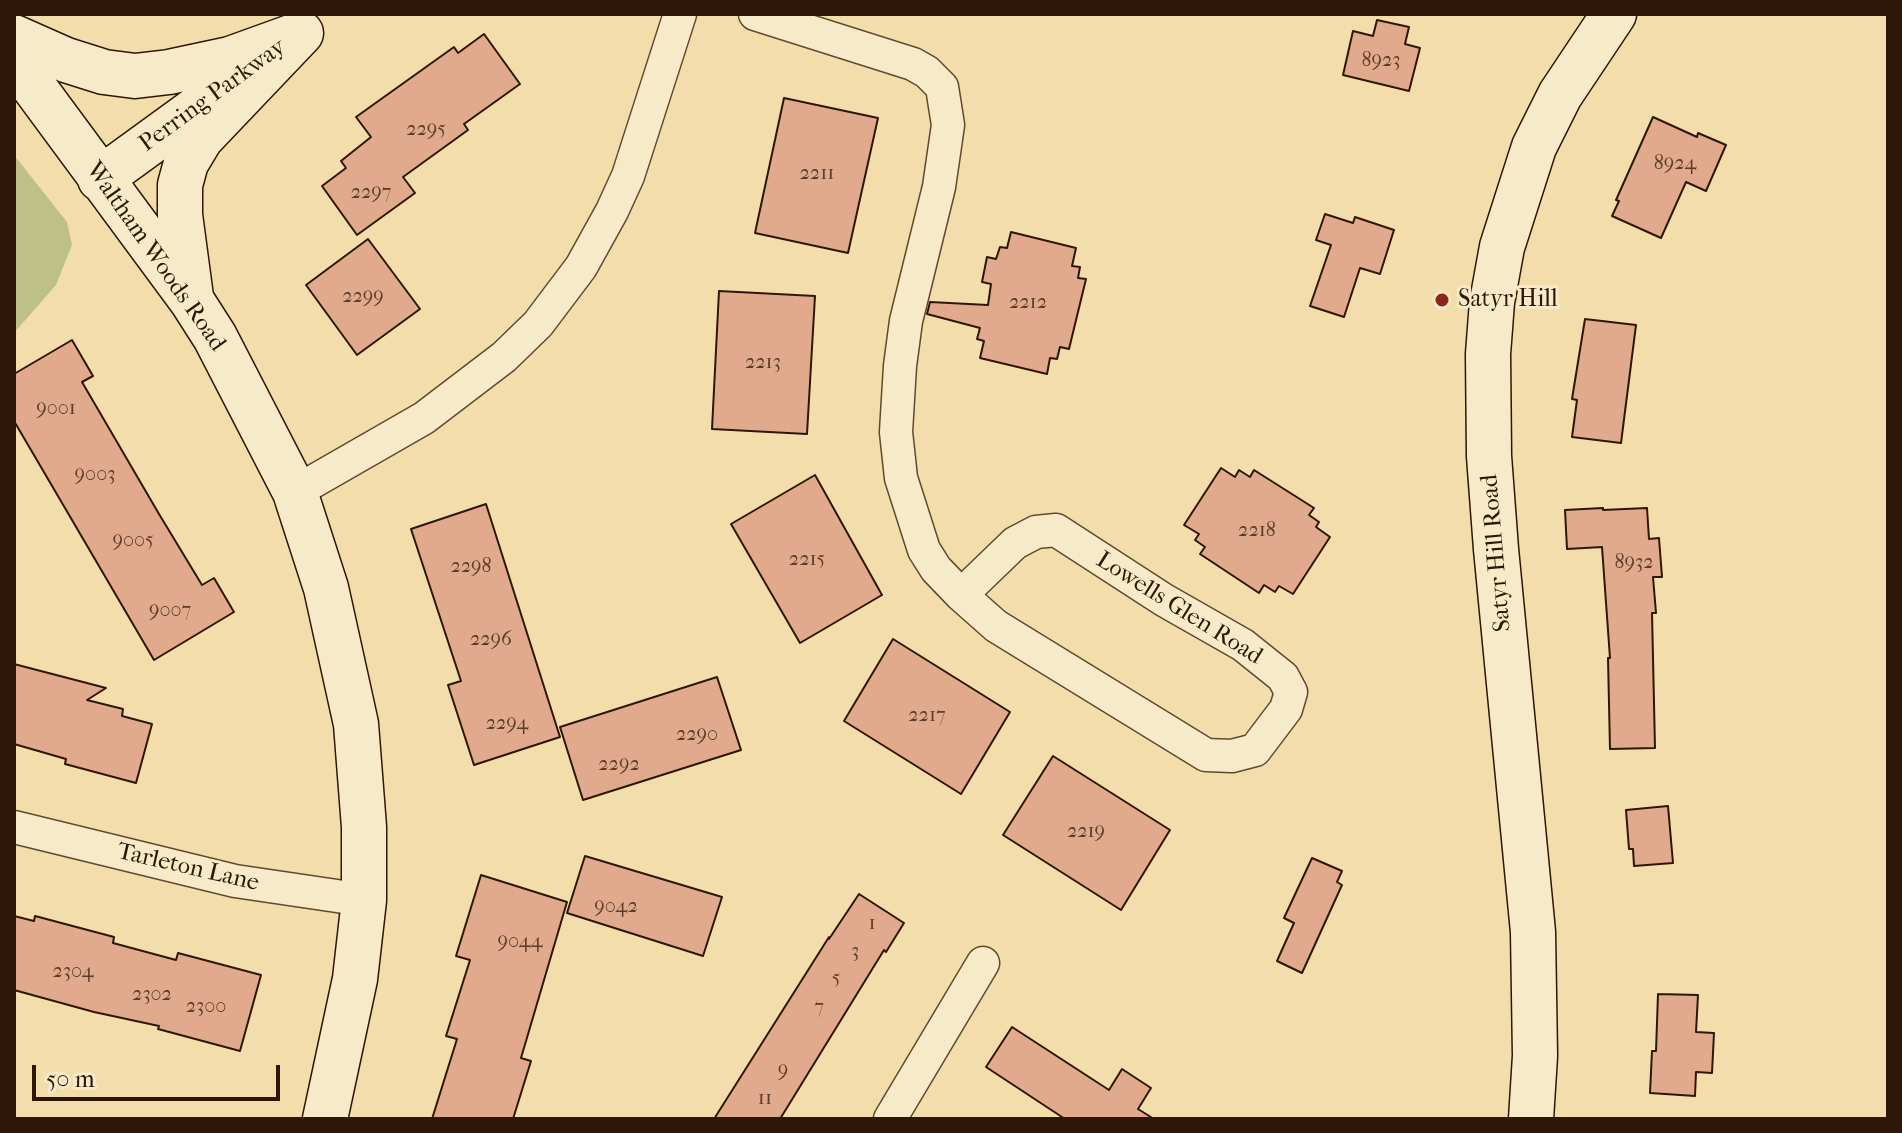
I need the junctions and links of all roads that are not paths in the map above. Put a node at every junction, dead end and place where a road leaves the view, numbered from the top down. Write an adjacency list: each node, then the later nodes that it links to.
1 (680, 14): 9 (street)
2 (755, 14): 10 (street, Lowells Glen Road)
3 (1614, 14): 16 (street, Satyr Hill Road)
4 (314, 24): 5 (street); 7 (street, Perring Parkway); 8 (street)
5 (14, 37)
6 (14, 60): 7 (street, Waltham Woods Road)
7 (100, 179): 8 (street, Waltham Woods Road)
8 (192, 301): 9 (street, Waltham Woods Road)
9 (295, 492): 12 (street, Waltham Woods Road)
10 (961, 595): 10 (street, Lowells Glen Road)
11 (14, 827): 12 (street, Tarleton Lane)
12 (364, 900): 15 (street, Waltham Woods Road)
13 (983, 963): 14 (street)
14 (896, 1117)
15 (325, 1119)
16 (1531, 1119)

